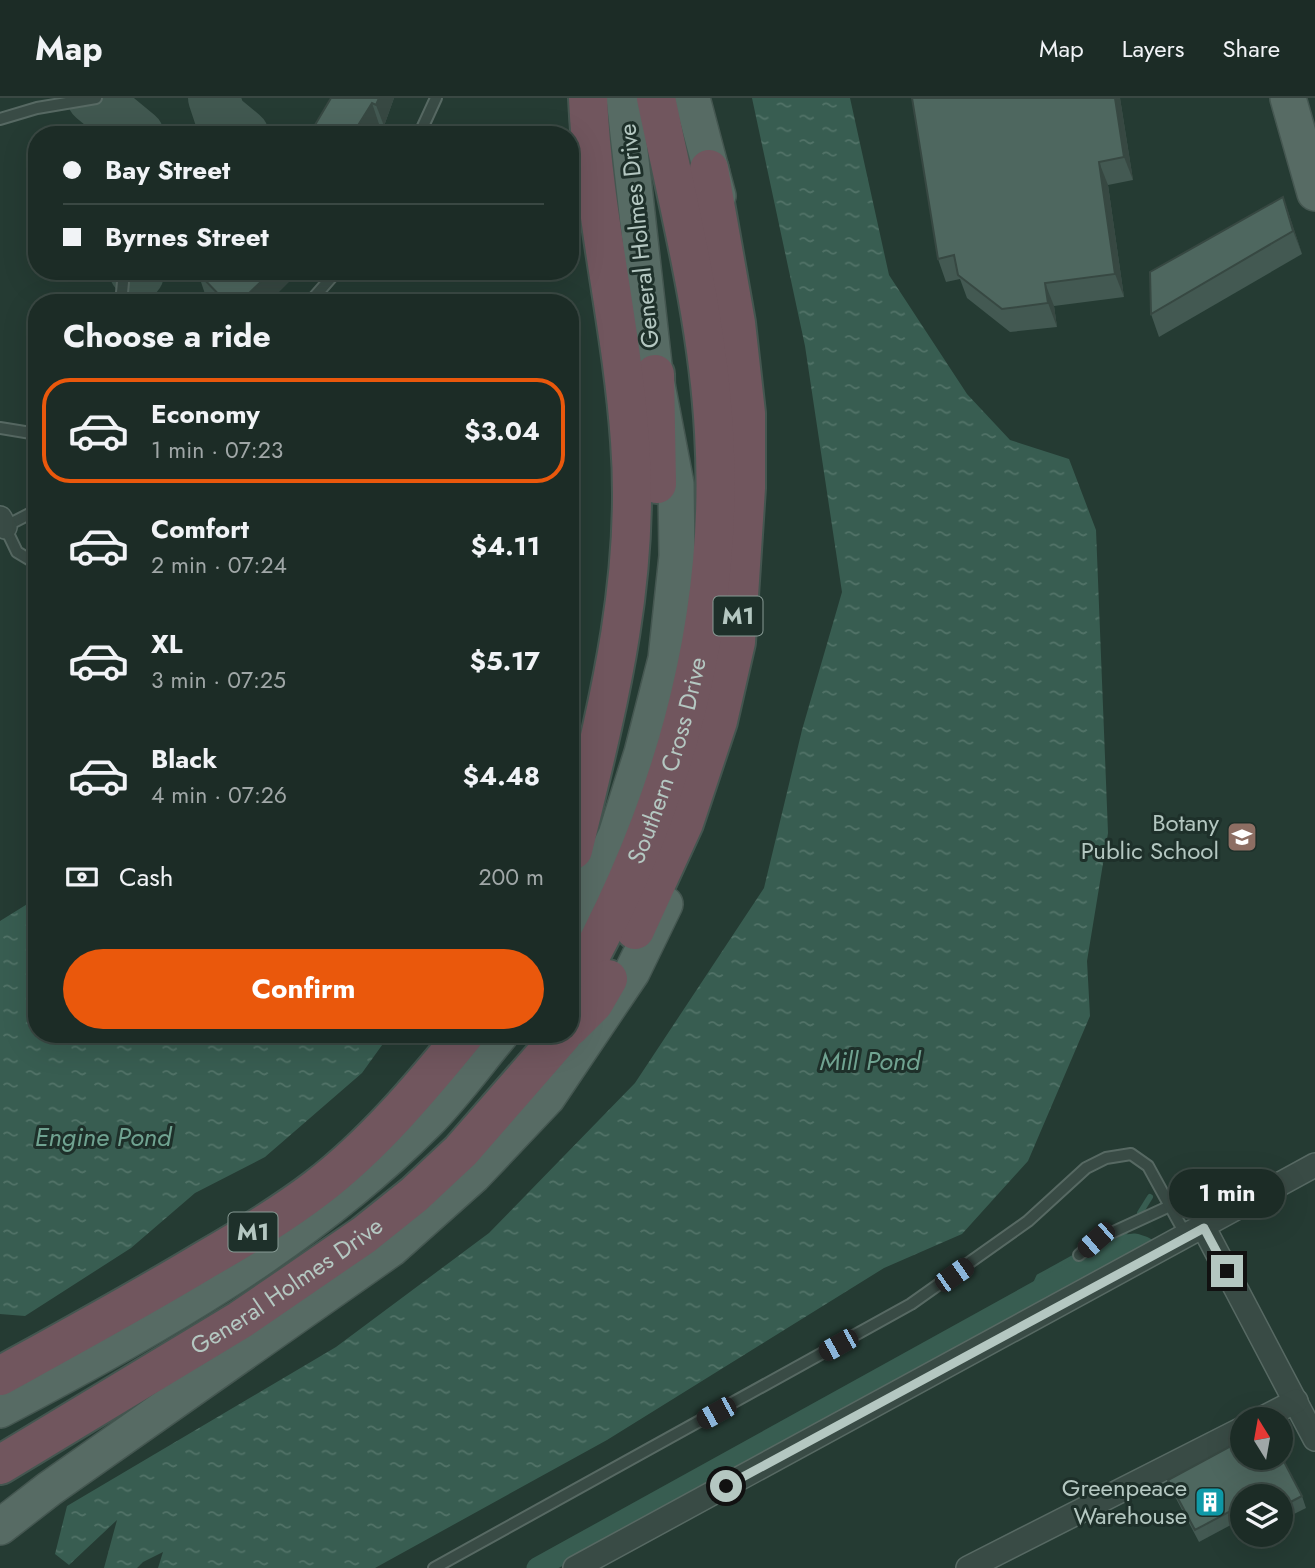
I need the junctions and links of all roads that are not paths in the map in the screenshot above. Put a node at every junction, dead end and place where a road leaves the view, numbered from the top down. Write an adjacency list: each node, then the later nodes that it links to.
1 (96, 98): 8 (lane)
2 (436, 98): 9 (lane)
3 (587, 98): 22 (highway)
4 (624, 98): 16 (main road, General Holmes Drive)
5 (656, 98): 25 (highway, Southern Cross Drive / M1)
6 (692, 98): 10 (main road, M1)
7 (1288, 98): 11 (main road)
8 (0, 119)
9 (423, 126)
10 (709, 169): 26 (highway, M1); 41 (main road)
11 (1315, 193)
12 (329, 280): 15 (lane)
13 (123, 282): 14 (lane)
14 (122, 294)
15 (317, 294)
16 (654, 374): 23 (highway); 24 (main road, General Holmes Drive)
17 (0, 428): 18 (lane)
18 (28, 433)
19 (28, 514): 20 (lane)
20 (2, 525): 21 (lane)
21 (28, 558)
22 (579, 825)
23 (579, 840)
24 (579, 912)
25 (579, 978)
26 (579, 1018)
27 (457, 1043): 34 (highway, M1)
28 (494, 1043): 37 (main road)
29 (550, 1043): 40 (highway, General Holmes Drive / M1)
30 (1315, 1165): 32 (street)
31 (1170, 1206): 32 (lane); 33 (lane); 43 (lane)
32 (1195, 1233): 35 (street); 42 (street)
33 (1079, 1255)
34 (0, 1376)
35 (1296, 1401): 36 (street); 39 (street)
36 (1284, 1407)
37 (0, 1410)
38 (1230, 1435): 44 (street)
39 (1315, 1439)
40 (0, 1465)
41 (8, 1520)
42 (580, 1567)
43 (434, 1568)
44 (968, 1568)

